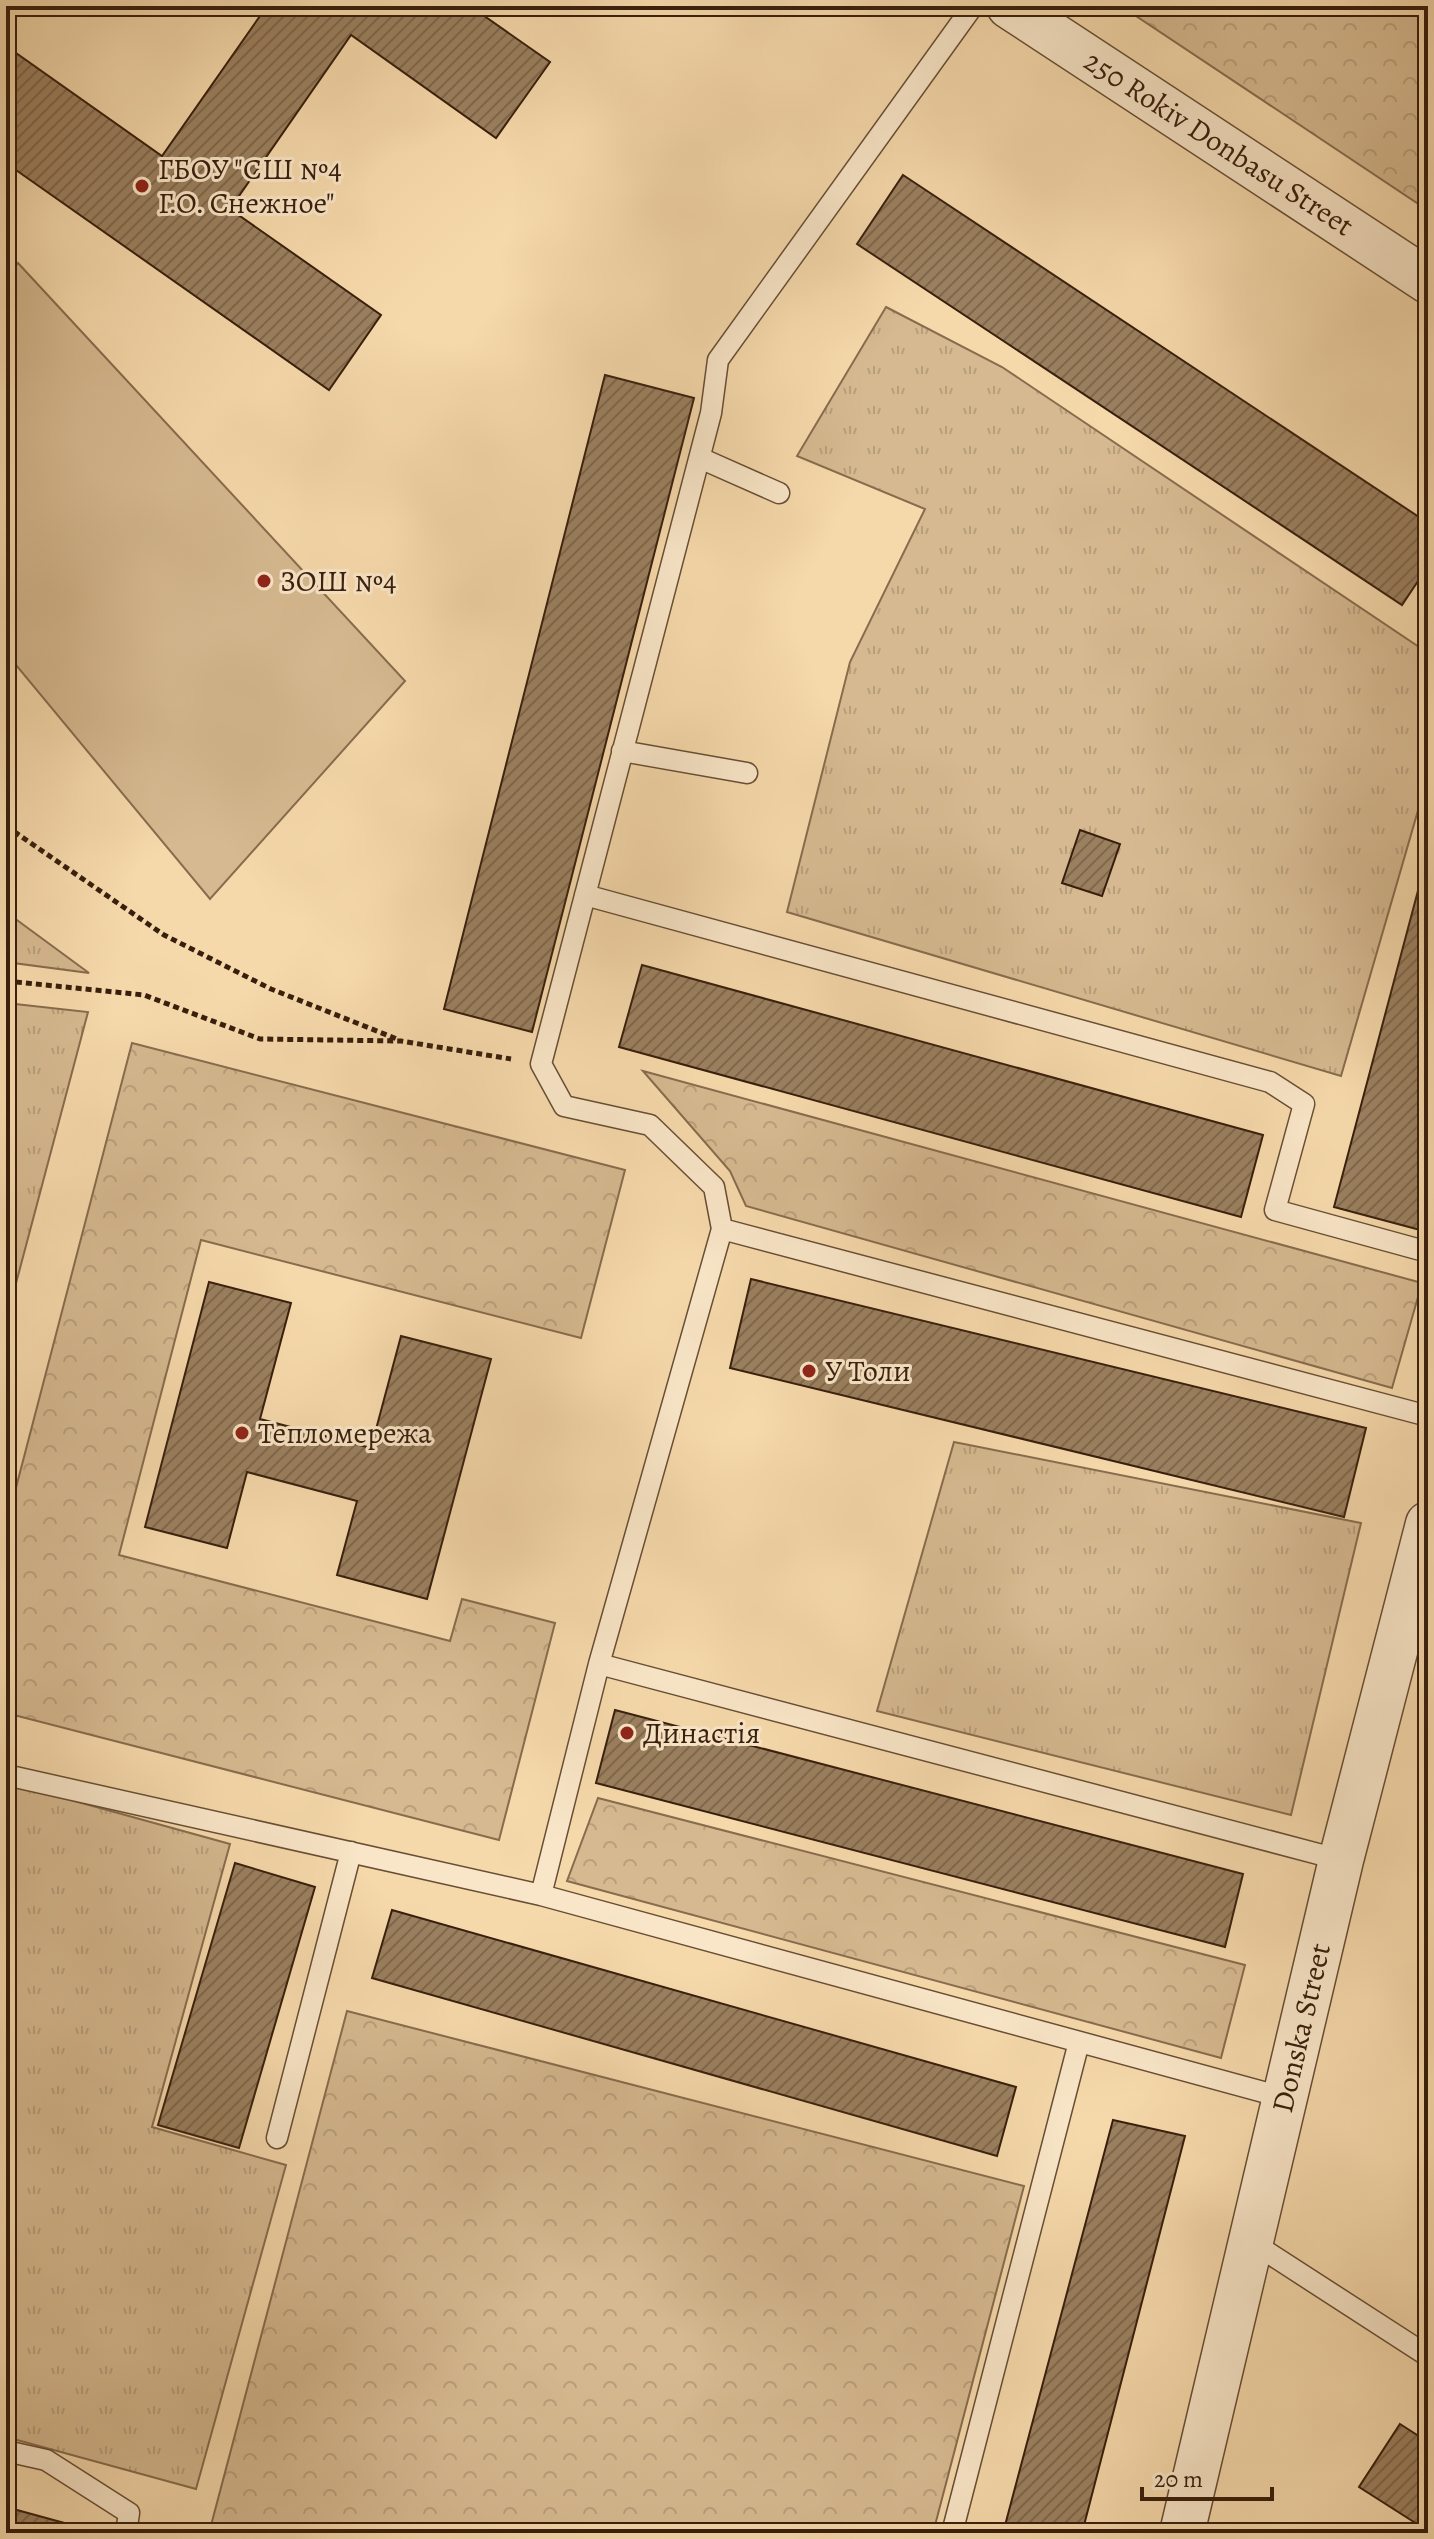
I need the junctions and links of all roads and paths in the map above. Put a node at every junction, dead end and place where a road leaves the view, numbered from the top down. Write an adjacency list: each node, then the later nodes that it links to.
1 (973, 6): 4 (lane)
2 (1009, 6): 3 (street, 250 Rokiv Donbasu Street)
3 (1428, 281)
4 (700, 458): 5 (lane); 6 (lane)
5 (779, 493)
6 (622, 751): 7 (lane); 9 (lane)
7 (747, 773)
8 (6, 826): 11 (path)
9 (585, 895): 12 (lane); 14 (lane)
10 (6, 981): 11 (path)
11 (401, 1041): 12 (path)
12 (541, 1064): 13 (lane)
13 (722, 1229): 15 (lane); 17 (lane)
14 (1428, 1252)
15 (1428, 1416)
16 (1428, 1524): 20 (street, Donska Street)
17 (599, 1664): 20 (lane); 21 (lane)
18 (6, 1775): 19 (lane)
19 (351, 1852): 21 (lane); 24 (lane)
20 (1341, 1860): 23 (street, Donska Street)
21 (541, 1895): 22 (lane)
22 (1079, 2042): 23 (lane); 29 (lane)
23 (1285, 2098): 25 (street, Donska Street)
24 (277, 2138)
25 (1250, 2241): 26 (lane); 30 (street, Donska Street)
26 (1428, 2356)
27 (6, 2451): 28 (lane)
28 (126, 2533)
29 (952, 2533)
30 (1182, 2533)

